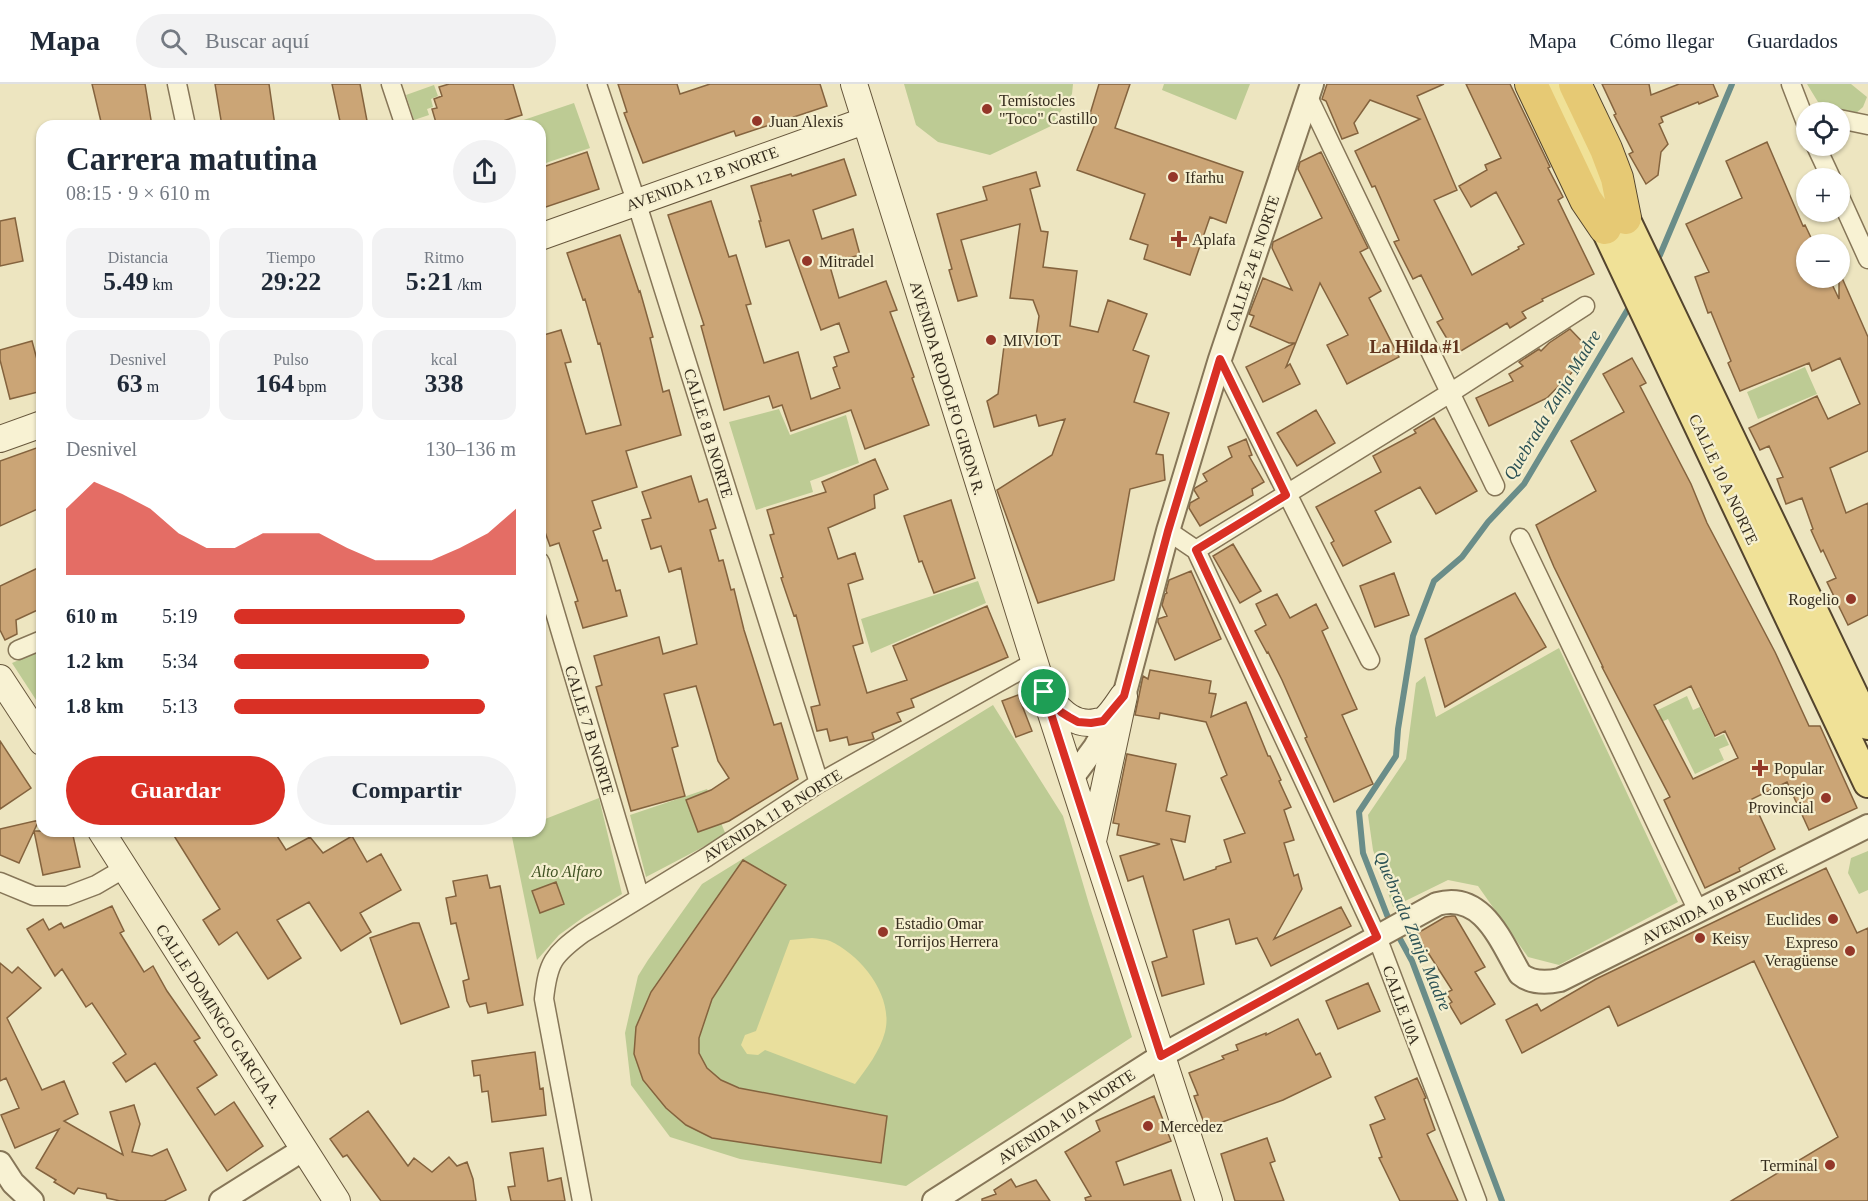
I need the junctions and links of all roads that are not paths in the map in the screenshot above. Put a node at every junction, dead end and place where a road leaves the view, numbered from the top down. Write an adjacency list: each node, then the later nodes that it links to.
1 (177, 84): 11 (street)
2 (391, 84): 12 (street)
3 (597, 84): 16 (street, CALLE 8 B NORTE)
4 (854, 84): 13 (main road, AVENIDA RODOLFO GIRON R.)
5 (1531, 84): 18 (highway)
6 (1551, 84): 18 (main road, CALLE 10 A NORTE)
7 (1575, 84): 18 (highway)
8 (1791, 84): 10 (street)
9 (1310, 91): 23 (street, CALLE 24 E NORTE); 24 (street)
10 (1799, 102)
11 (185, 120)
12 (403, 120)
13 (864, 121): 16 (main road, AVENIDA 12 B NORTE); 36 (main road, AVENIDA RODOLFO GIRON R.)
14 (1850, 122): 15 (street)
15 (1868, 126)
16 (636, 201): 19 (main road, AVENIDA 12 B NORTE); 43 (street, CALLE 8 B NORTE)
17 (1850, 219): 20 (street)
18 (1615, 223): 22 (main road, CALLE 10 A NORTE)
19 (546, 235)
20 (1868, 259)
21 (1585, 306): 24 (street)
22 (1655, 307): 40 (main road, CALLE 10 A NORTE); 44 (main road, CALLE 10 A NORTE)
23 (1220, 359): 28 (street); 29 (street, CALLE 24 E NORTE)
24 (1450, 393): 27 (street); 28 (street)
25 (36, 426): 26 (main road)
26 (0, 440)
27 (1495, 486)
28 (1286, 495): 31 (street); 35 (street)
29 (1168, 531): 31 (street); 39 (street, CALLE 24 E NORTE)
30 (1520, 538): 51 (street)
31 (1196, 550): 52 (street, CALLE 10A)
32 (546, 582): 50 (street, CALLE 7 B NORTE)
33 (36, 642): 34 (street)
34 (18, 650)
35 (1370, 660)
36 (1035, 662): 38 (main road, AVENIDA RODOLFO GIRON R.); 43 (street, AVENIDA 11 B NORTE)
37 (0, 678): 41 (main road)
38 (1044, 692): 39 (main road); 42 (main road, AVENIDA RODOLFO GIRON R.)
39 (1124, 696): 42 (street, CALLE 24 E NORTE); 47 (main road)
40 (1868, 725)
41 (36, 733)
42 (1072, 778): 47 (main road, AVENIDA RODOLFO GIRON R.)
43 (819, 783): 50 (street, AVENIDA 11 B NORTE)
44 (1868, 783)
45 (1868, 826): 51 (street, AVENIDA 10 B NORTE)
46 (105, 837): 48 (main road, CALLE DOMINGO GARCIA A.)
47 (1093, 841): 54 (main road)
48 (126, 868): 49 (street); 55 (main road, CALLE DOMINGO GARCIA A.)
49 (0, 882)
50 (640, 898): 60 (street, AVENIDA 11 B NORTE)
51 (1698, 911): 53 (street, AVENIDA 10 B NORTE)
52 (1381, 934): 53 (street, AVENIDA 10 A NORTE); 54 (street, AVENIDA 10 A NORTE); 63 (street, CALLE 10A)
53 (1560, 980)
54 (1161, 1056): 61 (street, AVENIDA 10 A NORTE); 62 (main road)
55 (304, 1149): 58 (street); 59 (main road, CALLE DOMINGO GARCIA A.)
56 (0, 1163): 57 (street)
57 (33, 1201)
58 (221, 1201)
59 (337, 1201)
60 (582, 1201)
61 (934, 1201)
62 (1209, 1201)
63 (1477, 1201)

